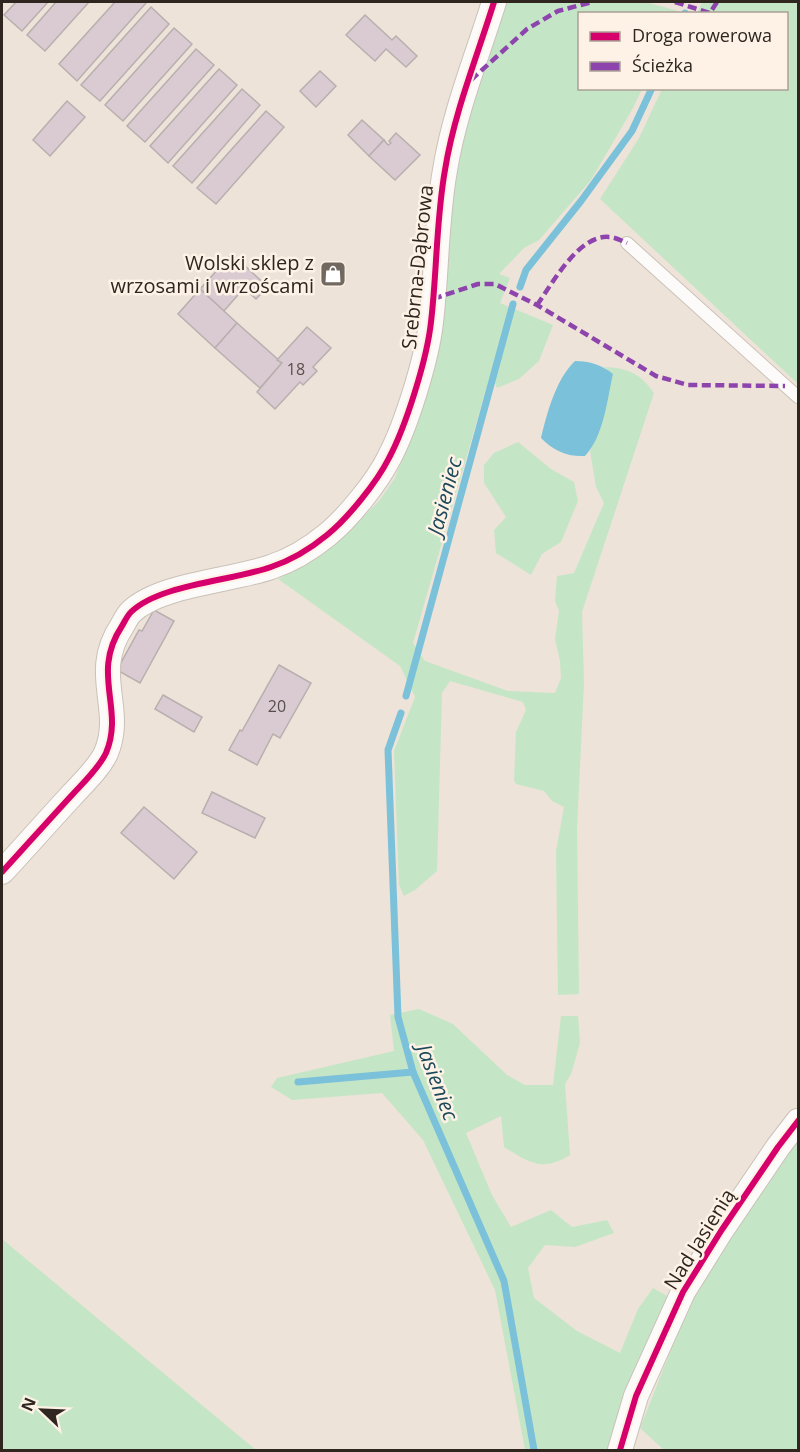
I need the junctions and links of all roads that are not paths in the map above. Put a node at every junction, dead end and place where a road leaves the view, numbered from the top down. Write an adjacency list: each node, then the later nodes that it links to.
1 (494, 2): 4 (street, Srebrna-Dąbrowa)
2 (627, 243): 3 (lane)
3 (798, 397)
4 (2, 872)
5 (798, 1121): 6 (street, Nad Jasienią)
6 (620, 1450)

